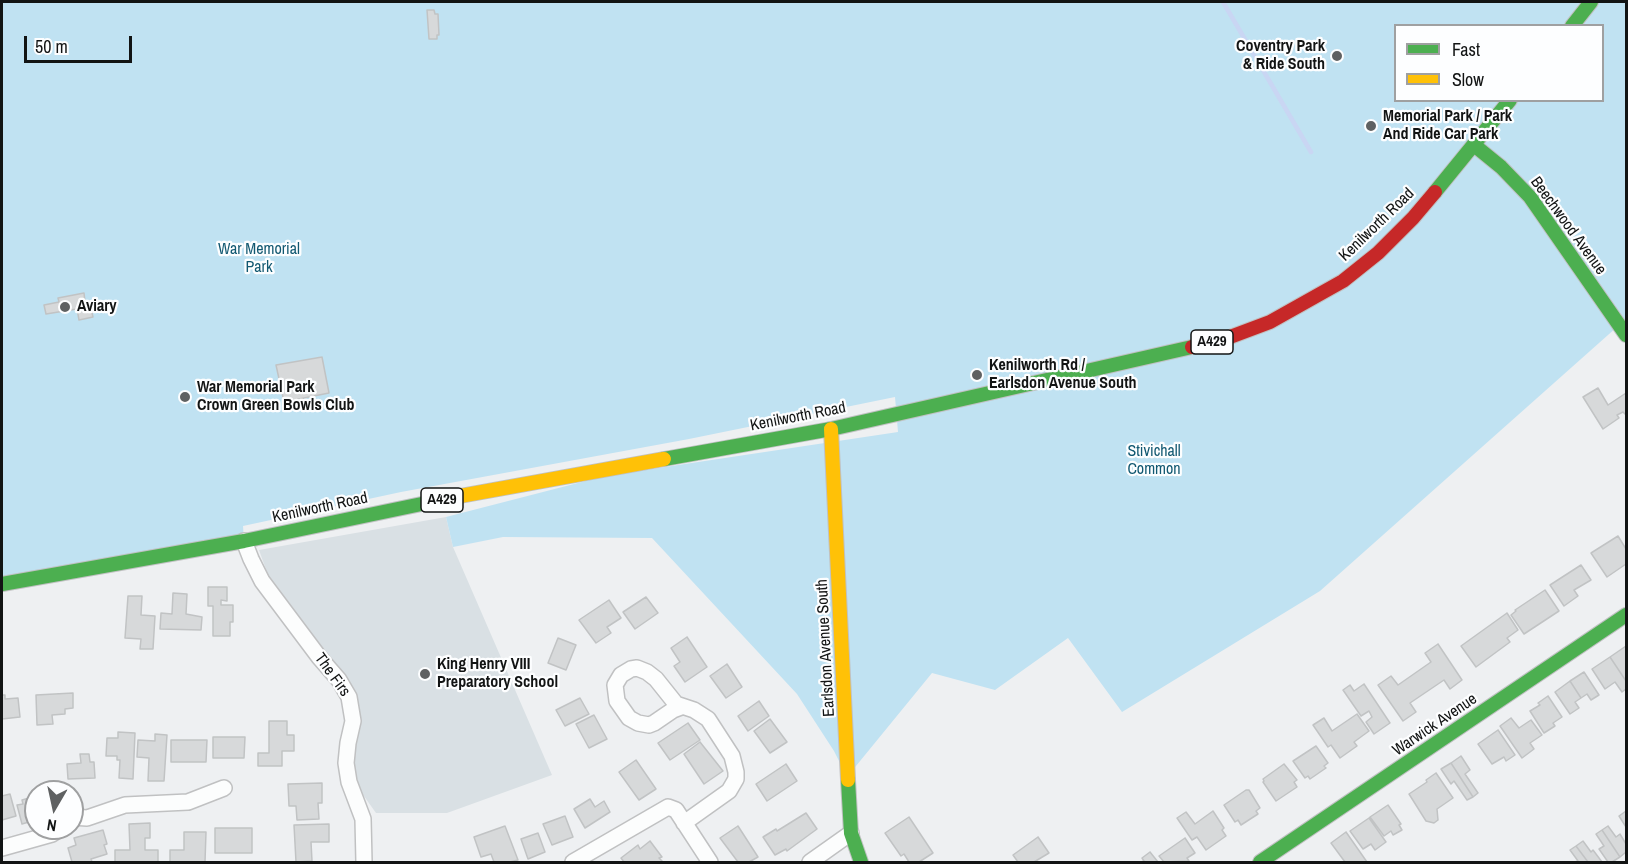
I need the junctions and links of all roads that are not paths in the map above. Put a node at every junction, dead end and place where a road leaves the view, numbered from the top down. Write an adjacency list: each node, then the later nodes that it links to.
1 (1591, 2): 2 (main road)
2 (1574, 24)
3 (1508, 102): 4 (main road, Kenilworth Road / A429)
4 (1474, 145): 5 (main road, Beechwood Avenue); 6 (main road, Kenilworth Road / A429)
5 (1626, 335)
6 (831, 429): 7 (main road, Kenilworth Road / A429); 14 (main road, Earlsdon Avenue South)
7 (244, 541): 8 (main road, Kenilworth Road / A429); 17 (street, The Firs)
8 (2, 584)
9 (1626, 615): 22 (main road, Warwick Avenue)
10 (681, 707): 13 (street)
11 (224, 788): 12 (street)
12 (84, 818)
13 (684, 823): 18 (street); 19 (street)
14 (851, 833): 20 (street); 21 (main road, Earlsdon Avenue South)
15 (31, 840): 16 (street)
16 (2, 848)
17 (364, 862)
18 (573, 862)
19 (710, 862)
20 (810, 862)
21 (861, 862)
22 (1260, 862)

